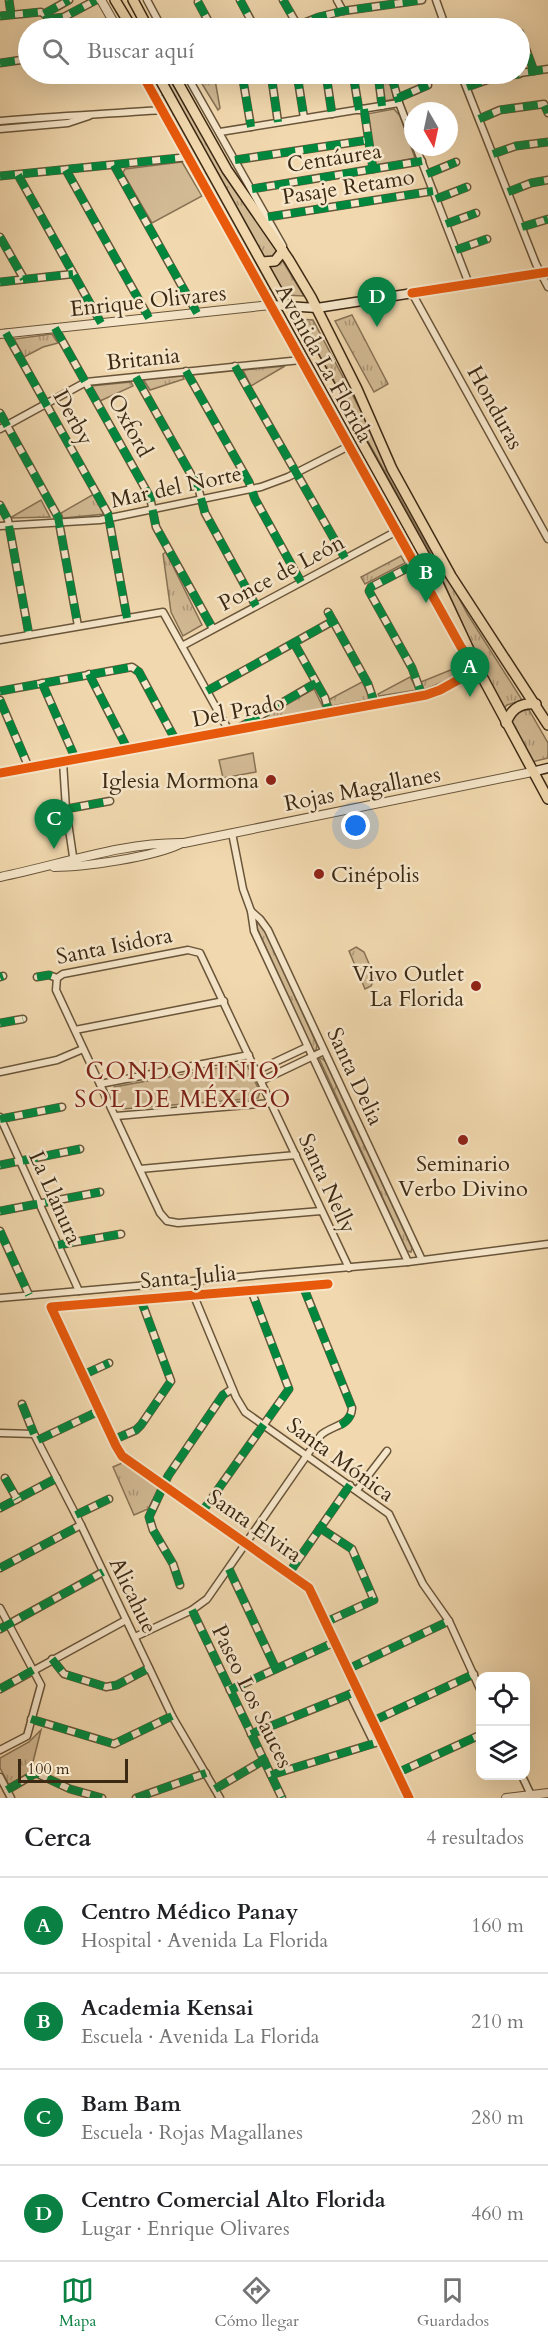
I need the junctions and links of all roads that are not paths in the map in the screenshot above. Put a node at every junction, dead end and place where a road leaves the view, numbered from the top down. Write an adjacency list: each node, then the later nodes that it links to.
1 (9, 0): 15 (street)
2 (69, 0): 17 (street)
3 (96, 0): 17 (street)
4 (101, 0): 18 (street)
5 (115, 0): 19 (main road)
6 (133, 0): 20 (main road)
7 (147, 0): 21 (street)
8 (240, 0): 23 (street)
9 (283, 0): 24 (street)
10 (337, 0): 14 (street)
11 (422, 0): 14 (street)
12 (436, 0): 26 (street)
13 (198, 2): 22 (street)
14 (343, 12): 25 (street)
15 (11, 15): 16 (street); 17 (street)
16 (0, 16)
17 (46, 17)
18 (111, 18)
19 (126, 18)
20 (143, 18)
21 (157, 18)
22 (207, 18)
23 (250, 18)
24 (293, 18)
25 (317, 18)
26 (442, 18)
27 (18, 60): 29 (street)
28 (530, 61): 31 (street)
29 (0, 63)
30 (548, 69): 31 (street)
31 (534, 71): 32 (street)
32 (530, 72)
33 (148, 84): 50 (street, Avenida La Florida)
34 (164, 84): 93 (main road, Avenida La Florida)
35 (179, 84): 91 (main road, Avenida La Florida)
36 (192, 84): 62 (street, Avenida La Florida)
37 (244, 84): 60 (street)
38 (272, 84): 59 (street)
39 (299, 84): 56 (street)
40 (328, 84): 54 (street)
41 (355, 84): 51 (street)
42 (379, 84): 49 (street)
43 (394, 84): 48 (street)
44 (466, 84): 47 (street)
45 (476, 84): 47 (street)
46 (428, 85): 48 (street)
47 (467, 87): 57 (street)
48 (398, 101): 49 (street); 52 (street)
49 (382, 106): 51 (street)
50 (162, 110): 55 (street); 67 (street, Avenida La Florida)
51 (361, 110): 54 (street); 63 (street)
52 (404, 112)
53 (548, 113): 57 (street)
54 (332, 114): 56 (street)
55 (89, 116): 58 (street); 61 (street)
56 (304, 118): 59 (street)
57 (479, 118): 65 (street)
58 (0, 121)
59 (278, 122): 60 (street)
60 (251, 127): 62 (street)
61 (0, 129)
62 (220, 132): 68 (street, Avenida La Florida)
63 (368, 140): 68 (street); 72 (street)
64 (548, 142): 65 (street)
65 (493, 154): 81 (street)
66 (420, 156): 69 (street)
67 (189, 157): 71 (street); 101 (street, Avenida La Florida)
68 (235, 160): 79 (street, Avenida La Florida)
69 (422, 161): 72 (street, Centáurea); 74 (street)
70 (456, 162): 74 (street)
71 (114, 165): 73 (street); 104 (street)
72 (373, 169): 79 (street, Centáurea)
73 (66, 170): 75 (street); 105 (street)
74 (427, 174): 80 (street)
75 (18, 175): 76 (street); 95 (street)
76 (0, 176)
77 (548, 180): 81 (street)
78 (467, 187): 82 (street)
79 (252, 189): 84 (street, Avenida La Florida)
80 (433, 191): 82 (street); 84 (street, Pasaje Retamo)
81 (508, 192): 87 (street)
82 (436, 199): 86 (street)
83 (476, 213): 86 (street)
84 (268, 217): 92 (street, Avenida La Florida)
85 (548, 219): 87 (street)
86 (446, 225): 90 (street)
87 (522, 227): 94 (street)
88 (0, 237): 96 (street)
89 (487, 238): 90 (street)
90 (456, 250): 98 (street)
91 (283, 251): 92 (main road, Avenida La Florida); 93 (main road)
92 (289, 260): 103 (main road, Avenida La Florida)
93 (262, 262): 102 (main road, Avenida La Florida)
94 (544, 273): 98 (main road, Enrique Olivares); 99 (street)
95 (73, 274): 96 (street); 106 (street)
96 (24, 279): 97 (street)
97 (0, 282)
98 (469, 284): 100 (main road, Enrique Olivares)
99 (548, 287)
100 (412, 293): 103 (main road, Enrique Olivares); 129 (street, Honduras)
101 (271, 305): 102 (street, Enrique Olivares); 104 (street, Enrique Olivares); 109 (street, Avenida La Florida)
102 (286, 306): 103 (main road, Enrique Olivares); 143 (main road, Avenida La Florida)
103 (317, 308): 152 (main road, Avenida La Florida)
104 (197, 313): 105 (street, Enrique Olivares)
105 (149, 318): 106 (street, Enrique Olivares)
106 (101, 323): 107 (street, Enrique Olivares)
107 (56, 328): 108 (street, Enrique Olivares); 113 (street, Oxford)
108 (3, 333): 114 (street, Derby)
109 (301, 360): 110 (street, Britania); 118 (street, Avenida La Florida)
110 (235, 366): 111 (street, Britania); 119 (street)
111 (186, 371): 112 (street, Britania); 120 (street)
112 (136, 377): 113 (street, Britania); 121 (street)
113 (86, 382): 114 (street, Britania); 123 (street, Oxford)
114 (46, 403): 116 (street, Britania); 124 (street, Derby)
115 (0, 413): 116 (street)
116 (7, 425): 117 (street, Britania); 125 (street)
117 (0, 429)
118 (349, 446): 119 (street, Mar del Norte); 128 (street, Avenida La Florida)
119 (297, 473): 120 (street, Mar del Norte); 130 (street)
120 (251, 489): 121 (street, Mar del Norte); 132 (street)
121 (202, 499): 123 (street, Mar del Norte); 133 (street)
122 (0, 505): 126 (street)
123 (153, 509): 124 (street, Mar del Norte); 138 (street, Oxford)
124 (109, 518): 125 (street, Mar del Norte); 135 (street, Derby)
125 (58, 523): 126 (street, Mar del Norte); 137 (street)
126 (8, 525): 127 (street, Mar del Norte); 139 (street)
127 (0, 526)
128 (397, 531): 130 (street, Ponce de León); 131 (street, Avenida La Florida)
129 (548, 539)
130 (345, 558): 132 (street, Ponce de León)
131 (415, 564): 143 (street, Avenida La Florida); 149 (street)
132 (301, 582): 133 (street, Ponce de León)
133 (256, 606): 138 (street, Ponce de León)
134 (328, 612): 136 (street)
135 (127, 618): 137 (street); 142 (street)
136 (333, 621): 141 (street); 151 (street)
137 (78, 626): 139 (street)
138 (213, 629): 142 (street, Ponce de León)
139 (29, 635): 140 (street)
140 (0, 640)
141 (294, 643): 146 (street); 148 (street)
142 (182, 646): 148 (street)
143 (478, 669): 149 (street, Del Prado); 154 (main road, Avenida La Florida)
144 (89, 674): 145 (street); 157 (street); 158 (street)
145 (42, 683): 147 (street); 159 (street)
146 (316, 683): 153 (street); 156 (street)
147 (0, 691)
148 (207, 691): 156 (street)
149 (422, 695): 151 (street, Del Prado)
150 (0, 700): 161 (street)
151 (375, 704): 153 (street, Del Prado)
152 (536, 704): 154 (main road); 155 (main road, Avenida La Florida)
153 (329, 712): 156 (street, Del Prado)
154 (506, 723): 163 (main road, Avenida La Florida)
155 (548, 725)
156 (231, 731): 157 (street, Del Prado)
157 (176, 741): 158 (street, Del Prado)
158 (128, 750): 159 (street, Del Prado)
159 (76, 760): 160 (street, Del Prado)
160 (63, 762): 161 (street, Del Prado); 167 (street)
161 (29, 768): 164 (street, Del Prado)
162 (548, 768): 163 (main road, Rojas Magallanes)
163 (532, 772): 165 (main road, Avenida La Florida); 168 (street, Rojas Magallanes)
164 (0, 773)
165 (548, 799)
166 (110, 801): 167 (street)
167 (66, 809): 169 (street)
168 (232, 833): 169 (street, Rojas Magallanes); 171 (street, Santa Delia)
169 (74, 863): 170 (street, Rojas Magallanes)
170 (0, 877)
171 (251, 911): 179 (street, Santa Delia); 181 (street, Santa Delia)
172 (198, 951): 174 (street, Santa Isidora); 175 (street, Santa Nelly)
173 (37, 977): 174 (street, Santa Isidora)
174 (57, 978): 178 (street)
175 (224, 1002): 178 (street); 182 (street, Santa Nelly)
176 (23, 1019): 177 (street)
177 (0, 1023)
178 (75, 1030): 180 (street)
179 (307, 1047): 183 (street, Santa Delia); 184 (street)
180 (83, 1049): 185 (street); 187 (street)
181 (324, 1051): 183 (street); 205 (street, Santa Delia)
182 (249, 1055): 184 (street, Santa Nelly); 187 (street)
183 (312, 1057): 186 (street); 206 (street, Santa Delia)
184 (256, 1071): 186 (street, Santa Nelly)
185 (0, 1072)
186 (261, 1081): 188 (street, Santa Nelly)
187 (100, 1084): 190 (street)
188 (271, 1103): 190 (street); 193 (street, Santa Nelly)
189 (62, 1107): 191 (street)
190 (116, 1116): 196 (street)
191 (0, 1118): 194 (street, La Llanura)
192 (80, 1149): 194 (street)
193 (296, 1155): 196 (street); 200 (street, Santa Nelly)
194 (20, 1161): 195 (street); 198 (street, La Llanura)
195 (0, 1165)
196 (140, 1168): 200 (street)
197 (100, 1192): 198 (street)
198 (39, 1203): 199 (street); 204 (street, La Llanura)
199 (0, 1211)
200 (321, 1212): 207 (street, Santa Nelly)
201 (0, 1231): 212 (street)
202 (121, 1234): 204 (street)
203 (548, 1244): 205 (street, Santa Julia)
204 (58, 1245): 211 (street, La Llanura)
205 (422, 1260): 206 (street, Santa Julia)
206 (408, 1262): 207 (street, Santa Julia)
207 (348, 1268): 211 (street, Santa Julia)
208 (328, 1284): 209 (street, Santa Julia)
209 (303, 1286): 210 (street, Santa Julia); 228 (street)
210 (251, 1290): 213 (street, Santa Julia); 222 (street)
211 (79, 1291): 212 (street, Santa Julia)
212 (29, 1295): 214 (street, Santa Julia)
213 (194, 1296): 215 (street, Santa Julia); 219 (street, Santa Mónica)
214 (0, 1298)
215 (141, 1300): 216 (street, Santa Julia); 226 (street)
216 (51, 1307): 218 (street, Santa Elvira)
217 (109, 1363): 218 (street)
218 (83, 1375): 221 (street, Santa Elvira)
219 (232, 1389): 222 (street, Santa Mónica); 232 (street)
220 (22, 1404): 224 (street, Alicahue)
221 (99, 1411): 225 (street); 226 (street, Santa Elvira)
222 (264, 1426): 228 (street, Santa Mónica); 237 (street)
223 (0, 1433): 224 (street)
224 (34, 1434): 225 (street, Alicahue)
225 (38, 1440): 230 (street, Alicahue)
226 (113, 1440): 232 (street, Santa Elvira)
227 (387, 1451): 233 (street)
228 (307, 1455): 231 (street, Santa Mónica); 241 (street)
229 (5, 1478): 235 (street)
230 (57, 1478): 235 (street); 238 (street, Alicahue)
231 (350, 1485): 233 (street, Santa Mónica); 240 (street)
232 (164, 1486): 237 (street, Santa Elvira); 246 (street)
233 (357, 1490): 250 (street, Santa Mónica)
234 (109, 1498): 238 (street)
235 (17, 1499): 236 (street)
236 (0, 1508)
237 (202, 1512): 241 (street, Santa Elvira)
238 (76, 1515): 239 (street, Alicahue)
239 (81, 1525): 242 (street); 244 (street, Alicahue)
240 (320, 1528): 245 (street); 251 (street)
241 (247, 1543): 243 (street); 245 (street, Santa Elvira)
242 (0, 1568)
243 (229, 1569): 248 (street); 258 (street)
244 (103, 1572): 249 (street, Alicahue); 252 (street)
245 (289, 1573): 251 (street, Santa Elvira)
246 (180, 1585)
247 (0, 1608): 252 (street)
248 (192, 1610): 254 (street); 264 (street, Paseo Los Sauces)
249 (126, 1620): 254 (street, Alicahue); 256 (street)
250 (449, 1621): 259 (street); 261 (street, Santa Mónica)
251 (326, 1622): 255 (street, Santa Elvira)
252 (8, 1623): 253 (street); 260 (street)
253 (0, 1629)
254 (135, 1637): 257 (street, Alicahue)
255 (335, 1642): 258 (street); 259 (street, Santa Elvira)
256 (52, 1659): 257 (street); 260 (street)
257 (149, 1668): 267 (street, Alicahue)
258 (276, 1669): 264 (street)
259 (348, 1669): 265 (street, Santa Elvira)
260 (33, 1670): 263 (street); 268 (street)
261 (474, 1674): 262 (street, Santa Mónica); 269 (street)
262 (476, 1679)
263 (0, 1689)
264 (230, 1690): 270 (street, Paseo Los Sauces)
265 (358, 1691): 266 (street); 269 (street, Santa Elvira)
266 (350, 1694): 270 (street); 273 (street)
267 (172, 1716): 268 (street); 276 (street, Alicahue)
268 (31, 1719): 274 (street)
269 (372, 1721): 272 (street, Santa Elvira)
270 (251, 1734): 275 (street, Paseo Los Sauces)
271 (476, 1736): 277 (street)
272 (382, 1741): 273 (street); 277 (street, Santa Elvira)
273 (374, 1743): 278 (street)
274 (0, 1750)
275 (264, 1760): 278 (street, Paseo Los Sauces); 282 (street)
276 (206, 1773): 282 (street, Alicahue); 289 (street)
277 (398, 1773): 292 (street, Santa Elvira)
278 (271, 1775): 291 (street, Paseo Los Sauces)
279 (0, 1777): 283 (street)
280 (524, 1780): 284 (street)
281 (70, 1789): 283 (street); 287 (street); 288 (street)
282 (215, 1789): 290 (street, Alicahue)
283 (7, 1790): 286 (street)
284 (531, 1795): 285 (street); 293 (street)
285 (544, 1795)
286 (11, 1798)
287 (76, 1798)
288 (102, 1798)
289 (136, 1798)
290 (220, 1798)
291 (282, 1798)
292 (409, 1798)
293 (506, 1798)

